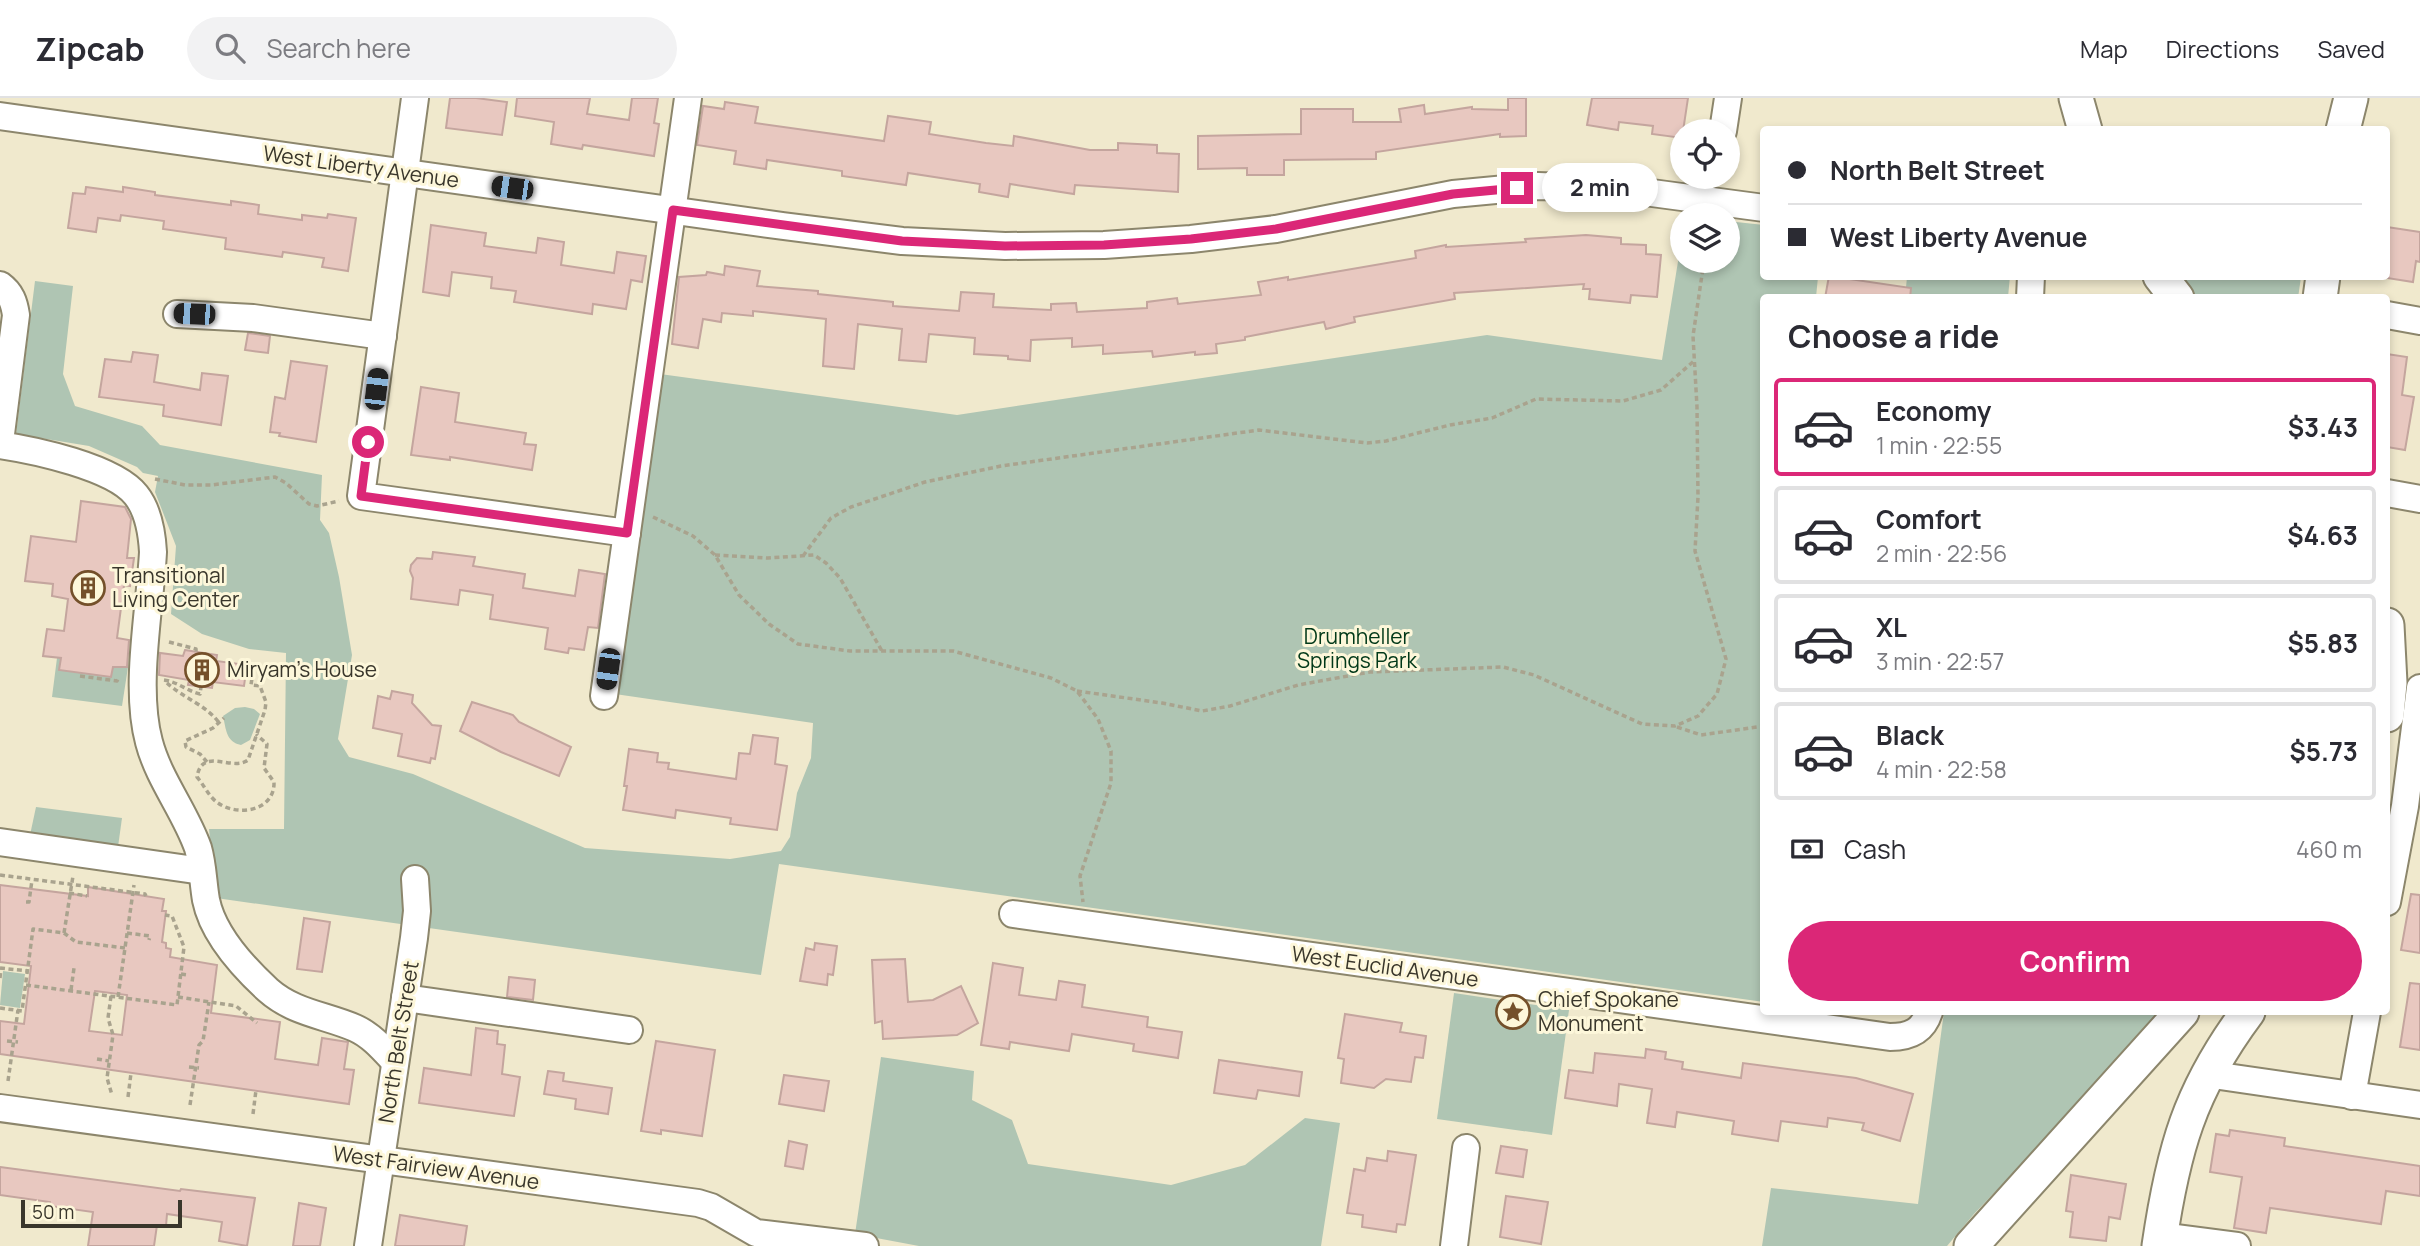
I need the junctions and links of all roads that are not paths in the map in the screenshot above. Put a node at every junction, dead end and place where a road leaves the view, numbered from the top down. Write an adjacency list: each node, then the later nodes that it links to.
1 (415, 98): 11 (street)
2 (688, 98): 15 (street)
3 (1728, 98): 8 (street)
4 (2076, 98): 9 (main road)
5 (2351, 98): 10 (main road)
6 (46, 110): 7 (street, West Liberty Avenue); 11 (street, West Liberty Avenue)
7 (0, 116)
8 (1725, 119)
9 (2084, 126)
10 (2344, 126)
11 (405, 173): 15 (street, West Liberty Avenue); 22 (street)
12 (1670, 189): 15 (street, West Liberty Avenue)
13 (1714, 189): 14 (street, West Liberty Avenue)
14 (1760, 206)
15 (673, 210): 26 (street)
16 (2163, 280): 18 (main road)
17 (0, 285): 23 (street)
18 (2174, 294)
19 (177, 314): 22 (street)
20 (2390, 316): 21 (street)
21 (2420, 321)
22 (383, 336): 26 (street)
23 (0, 444): 31 (street)
24 (2390, 494): 25 (street)
25 (2420, 499)
26 (629, 523): 28 (street)
27 (2420, 688): 29 (street)
28 (604, 696)
29 (2412, 807): 33 (street)
30 (0, 842): 31 (street)
31 (202, 871): 41 (street)
32 (415, 879): 35 (street, North Belt Street)
33 (2390, 891)
34 (1013, 914): 39 (street, West Euclid Avenue)
35 (405, 998): 40 (street); 41 (street, North Belt Street)
36 (2179, 1015): 54 (main road)
37 (2246, 1015): 42 (main road)
38 (2366, 1015): 43 (street)
39 (1925, 1019)
40 (629, 1030)
41 (396, 1062): 47 (street, North Belt Street)
42 (2206, 1074): 43 (street); 49 (main road)
43 (2352, 1096): 44 (street)
44 (2420, 1105)
45 (0, 1108): 47 (street, West Fairview Avenue)
46 (1466, 1148): 53 (street)
47 (381, 1161): 48 (street, West Fairview Avenue); 50 (street, North Belt Street)
48 (730, 1219): 51 (street); 52 (street, West Fairview Avenue)
49 (2160, 1241): 55 (street)
50 (368, 1246)
51 (727, 1246)
52 (864, 1246)
53 (1454, 1246)
54 (1971, 1246)
55 (2236, 1246)

